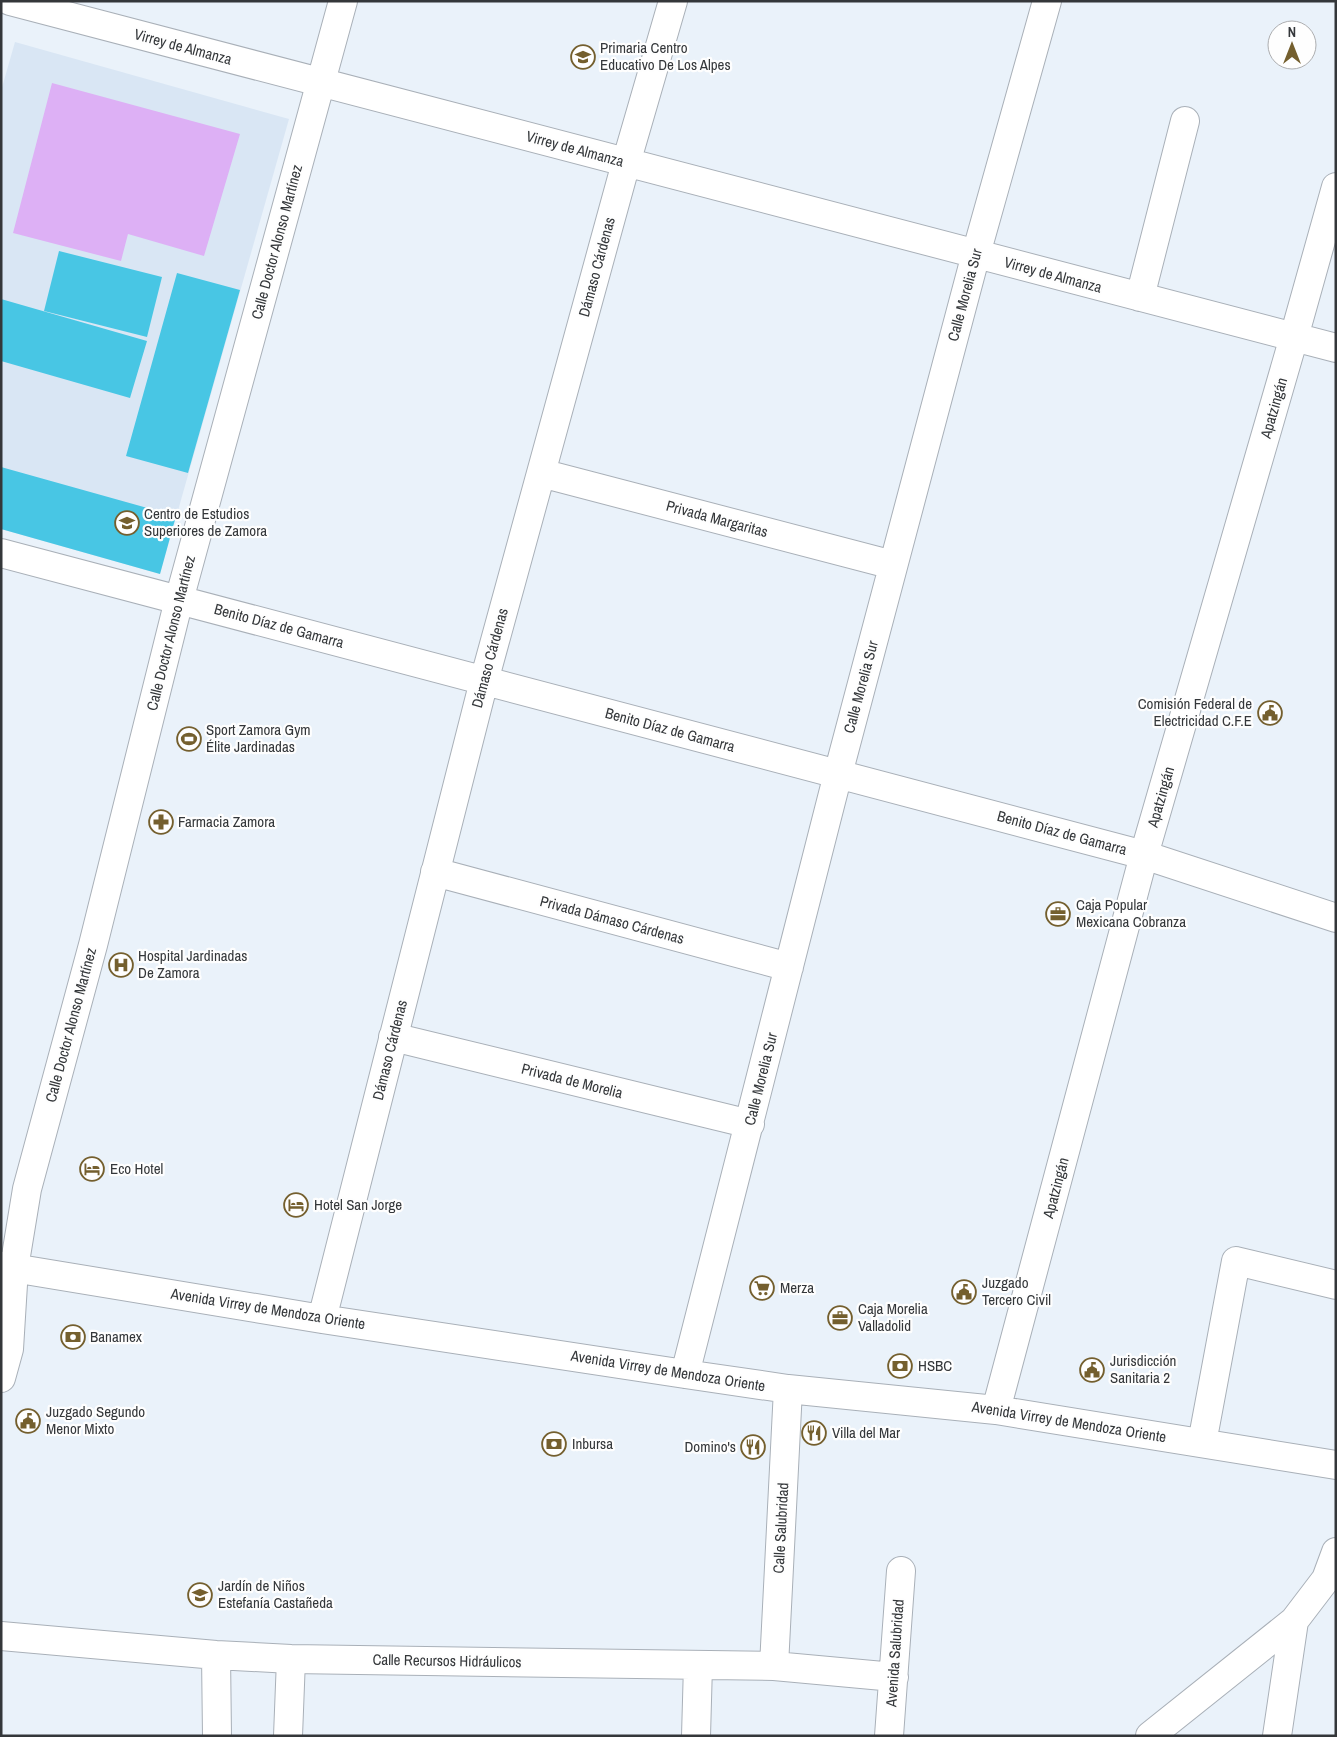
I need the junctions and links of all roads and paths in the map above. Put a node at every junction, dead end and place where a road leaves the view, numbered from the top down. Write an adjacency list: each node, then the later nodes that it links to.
1 (6, 1): 6 (street)
2 (10, 1): 7 (street, Virrey de Almanza)
3 (343, 1): 7 (street, Calle Doctor Alonso Martínez)
4 (674, 1): 9 (street, Dámaso Cárdenas)
5 (1047, 1): 11 (street, Calle Morelia Sur)
6 (1, 17)
7 (320, 83): 9 (street, Virrey de Almanza); 18 (street, Calle Doctor Alonso Martínez)
8 (1185, 121): 12 (street)
9 (626, 163): 11 (street, Virrey de Almanza); 15 (street, Dámaso Cárdenas)
10 (1336, 187): 13 (street, Apatzingán)
11 (976, 254): 12 (street, Virrey de Almanza); 17 (street, Calle Morelia Sur)
12 (1140, 297): 13 (street, Virrey de Almanza)
13 (1294, 338): 14 (street, Virrey de Almanza); 21 (street, Apatzingán)
14 (1336, 348)
15 (541, 473): 17 (street, Privada Margaritas); 19 (street, Dámaso Cárdenas)
16 (1, 553): 18 (street, Benito Díaz de Gamarra)
17 (893, 565): 20 (street, Calle Morelia Sur)
18 (179, 600): 19 (street, Benito Díaz de Gamarra); 27 (street, Calle Doctor Alonso Martínez)
19 (484, 681): 20 (street, Benito Díaz de Gamarra); 22 (street, Dámaso Cárdenas)
20 (838, 774): 21 (street, Benito Díaz de Gamarra); 24 (street, Calle Morelia Sur)
21 (1144, 855): 23 (street, Benito Díaz de Gamarra); 33 (street, Apatzingán)
22 (435, 872): 24 (street, Privada Dámaso Cárdenas); 25 (street, Dámaso Cárdenas)
23 (1336, 918)
24 (790, 967): 26 (street, Calle Morelia Sur)
25 (393, 1037): 26 (street, Privada de Morelia); 29 (street, Dámaso Cárdenas)
26 (750, 1124): 30 (street, Calle Morelia Sur)
27 (6, 1271): 29 (street, Avenida Virrey de Mendoza Oriente); 31 (street, Calle Doctor Alonso Martínez)
28 (1336, 1285): 34 (street)
29 (322, 1318): 30 (street, Avenida Virrey de Mendoza Oriente)
30 (685, 1374): 32 (street, Avenida Virrey de Mendoza Oriente)
31 (1, 1378)
32 (788, 1389): 33 (street, Avenida Virrey de Mendoza Oriente); 43 (street, Calle Salubridad)
33 (996, 1410): 34 (street, Avenida Virrey de Mendoza Oriente)
34 (1202, 1443): 35 (street, Avenida Virrey de Mendoza Oriente)
35 (1336, 1465)
36 (1336, 1552): 38 (street)
37 (901, 1571): 44 (street, Avenida Salubridad)
38 (1294, 1621): 49 (street); 50 (street)
39 (1, 1636): 40 (street, Calle Recursos Hidráulicos)
40 (216, 1655): 41 (street, Calle Recursos Hidráulicos); 45 (street)
41 (291, 1659): 42 (street, Calle Recursos Hidráulicos); 46 (street)
42 (698, 1665): 43 (street, Calle Recursos Hidráulicos); 47 (street)
43 (774, 1666): 44 (street, Calle Recursos Hidráulicos)
44 (894, 1677): 48 (street, Avenida Salubridad)
45 (217, 1736)
46 (288, 1736)
47 (696, 1736)
48 (889, 1736)
49 (1150, 1736)
50 (1277, 1736)

